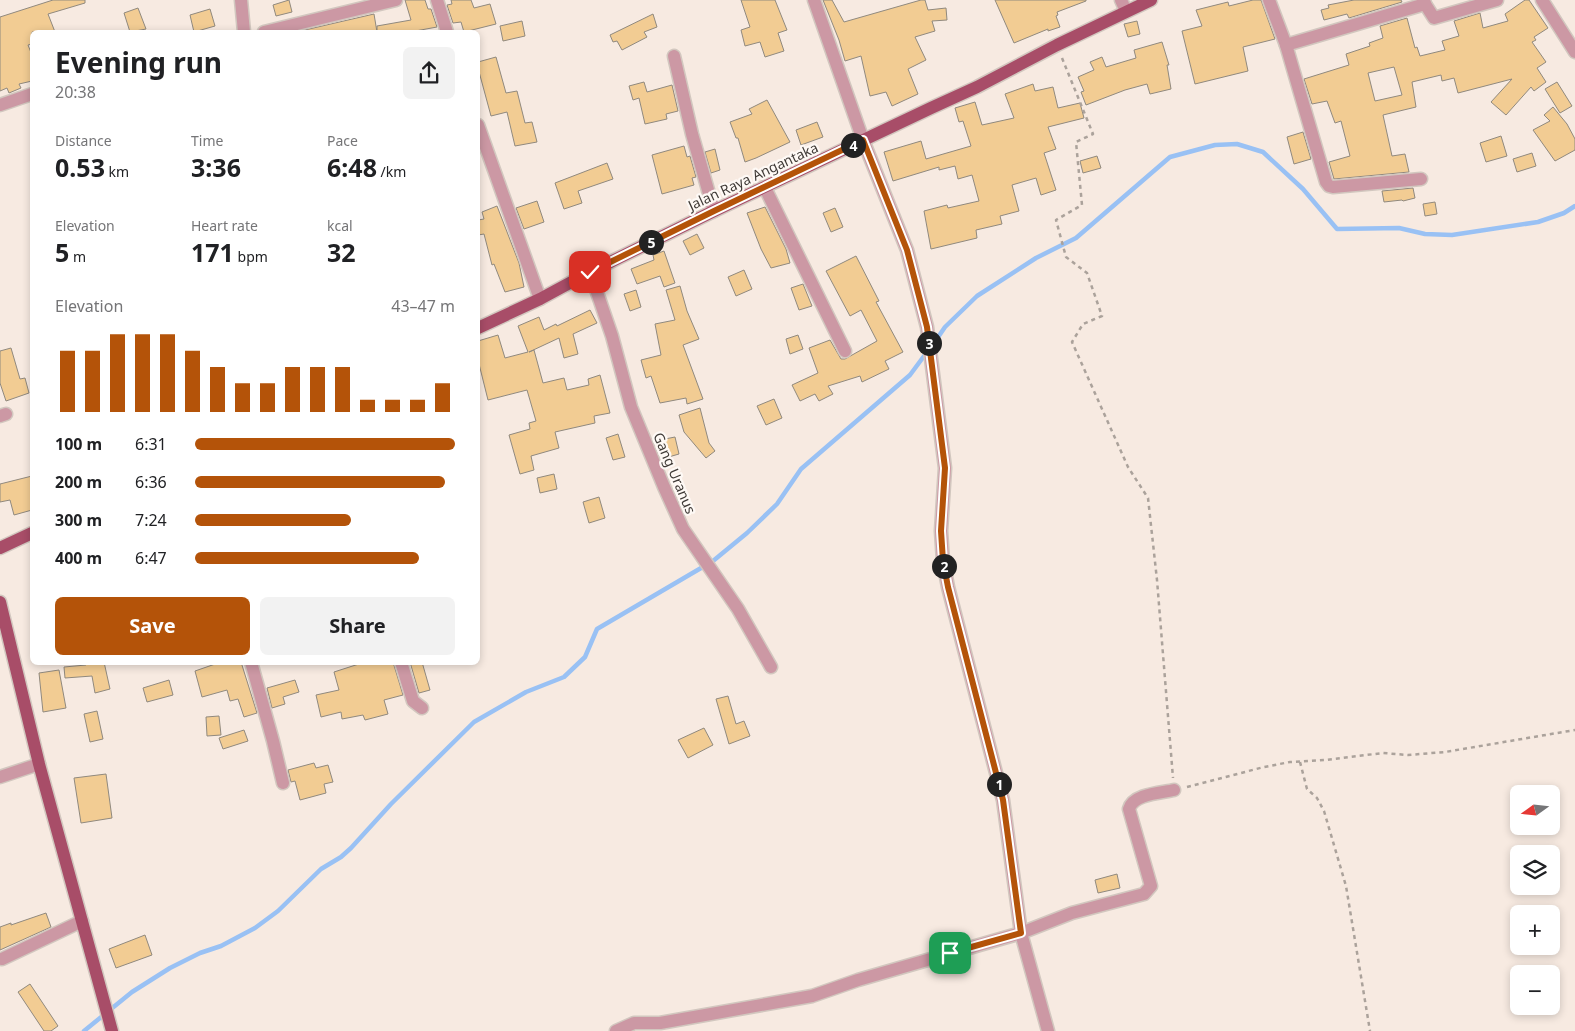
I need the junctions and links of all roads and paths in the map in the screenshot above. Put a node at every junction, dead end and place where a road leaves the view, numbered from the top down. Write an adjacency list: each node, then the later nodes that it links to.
1 (241, 0): 12 (street)
2 (396, 0): 11 (street)
3 (437, 0): 14 (street)
4 (814, 0): 22 (street)
5 (1151, 0): 10 (main road, Jalan Raya Angantaka)
6 (1269, 0): 16 (street)
7 (1497, 0): 9 (street)
8 (1542, 0): 17 (street)
9 (1425, 2): 16 (street)
10 (1124, 6): 15 (main road, Jalan Raya Angantaka)
11 (307, 27): 13 (street)
12 (244, 30)
13 (281, 30)
14 (446, 30)
15 (1057, 45): 22 (main road, Jalan Raya Angantaka); 42 (path)
16 (1286, 46): 23 (street)
17 (1575, 52)
18 (674, 56): 25 (street)
19 (30, 95): 20 (street)
20 (0, 105)
21 (480, 131): 27 (street)
22 (863, 140): 24 (main road, Jalan Raya Angantaka); 44 (street)
23 (1421, 179)
24 (764, 188): 25 (main road, Jalan Raya Angantaka); 29 (street)
25 (714, 211): 26 (main road, Jalan Raya Angantaka)
26 (590, 272): 27 (main road, Jalan Raya Angantaka); 35 (street, Gang Uranus)
27 (540, 299): 28 (main road, Jalan Raya Angantaka)
28 (480, 327)
29 (845, 351)
30 (30, 534): 31 (main road)
31 (0, 548)
32 (0, 602): 39 (main road)
33 (252, 665): 41 (street)
34 (402, 665): 36 (street)
35 (770, 667)
36 (422, 708)
37 (1575, 730): 38 (path)
38 (1300, 762): 42 (path); 49 (path)
39 (39, 764): 40 (street); 43 (main road)
40 (0, 777)
41 (283, 783)
42 (1174, 790): 44 (street)
43 (82, 921): 45 (street); 46 (main road)
44 (1021, 933): 47 (street); 48 (street)
45 (2, 960)
46 (111, 1027)
47 (616, 1031)
48 (1048, 1031)
49 (1370, 1031)

